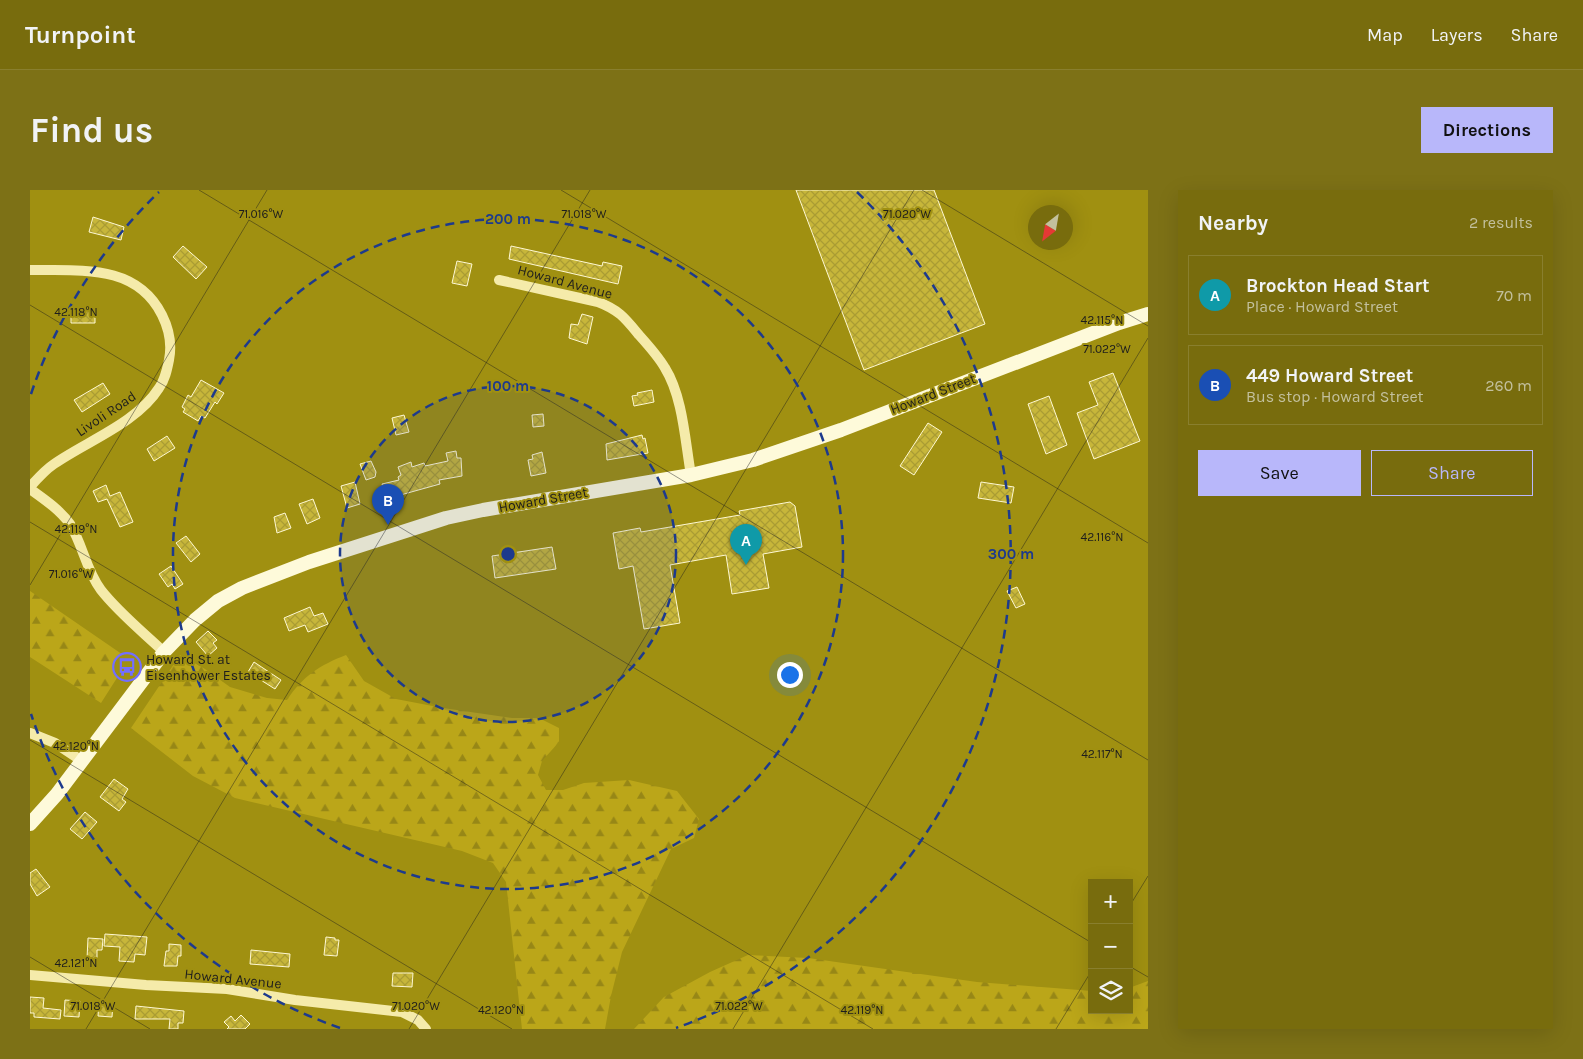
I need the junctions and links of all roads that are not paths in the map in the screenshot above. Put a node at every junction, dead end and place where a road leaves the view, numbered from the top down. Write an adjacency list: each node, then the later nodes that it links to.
1 (30, 270): 5 (street, Livoli Road)
2 (499, 280): 4 (street, Howard Avenue)
3 (1148, 314): 4 (main road, Howard Street)
4 (691, 475): 6 (main road, Howard Street)
5 (30, 488): 6 (street)
6 (164, 652): 8 (main road, Howard Street)
7 (30, 732): 8 (street)
8 (82, 761): 9 (main road, Howard Street)
9 (30, 824)
10 (30, 975): 11 (street, Howard Avenue)
11 (426, 1029)

